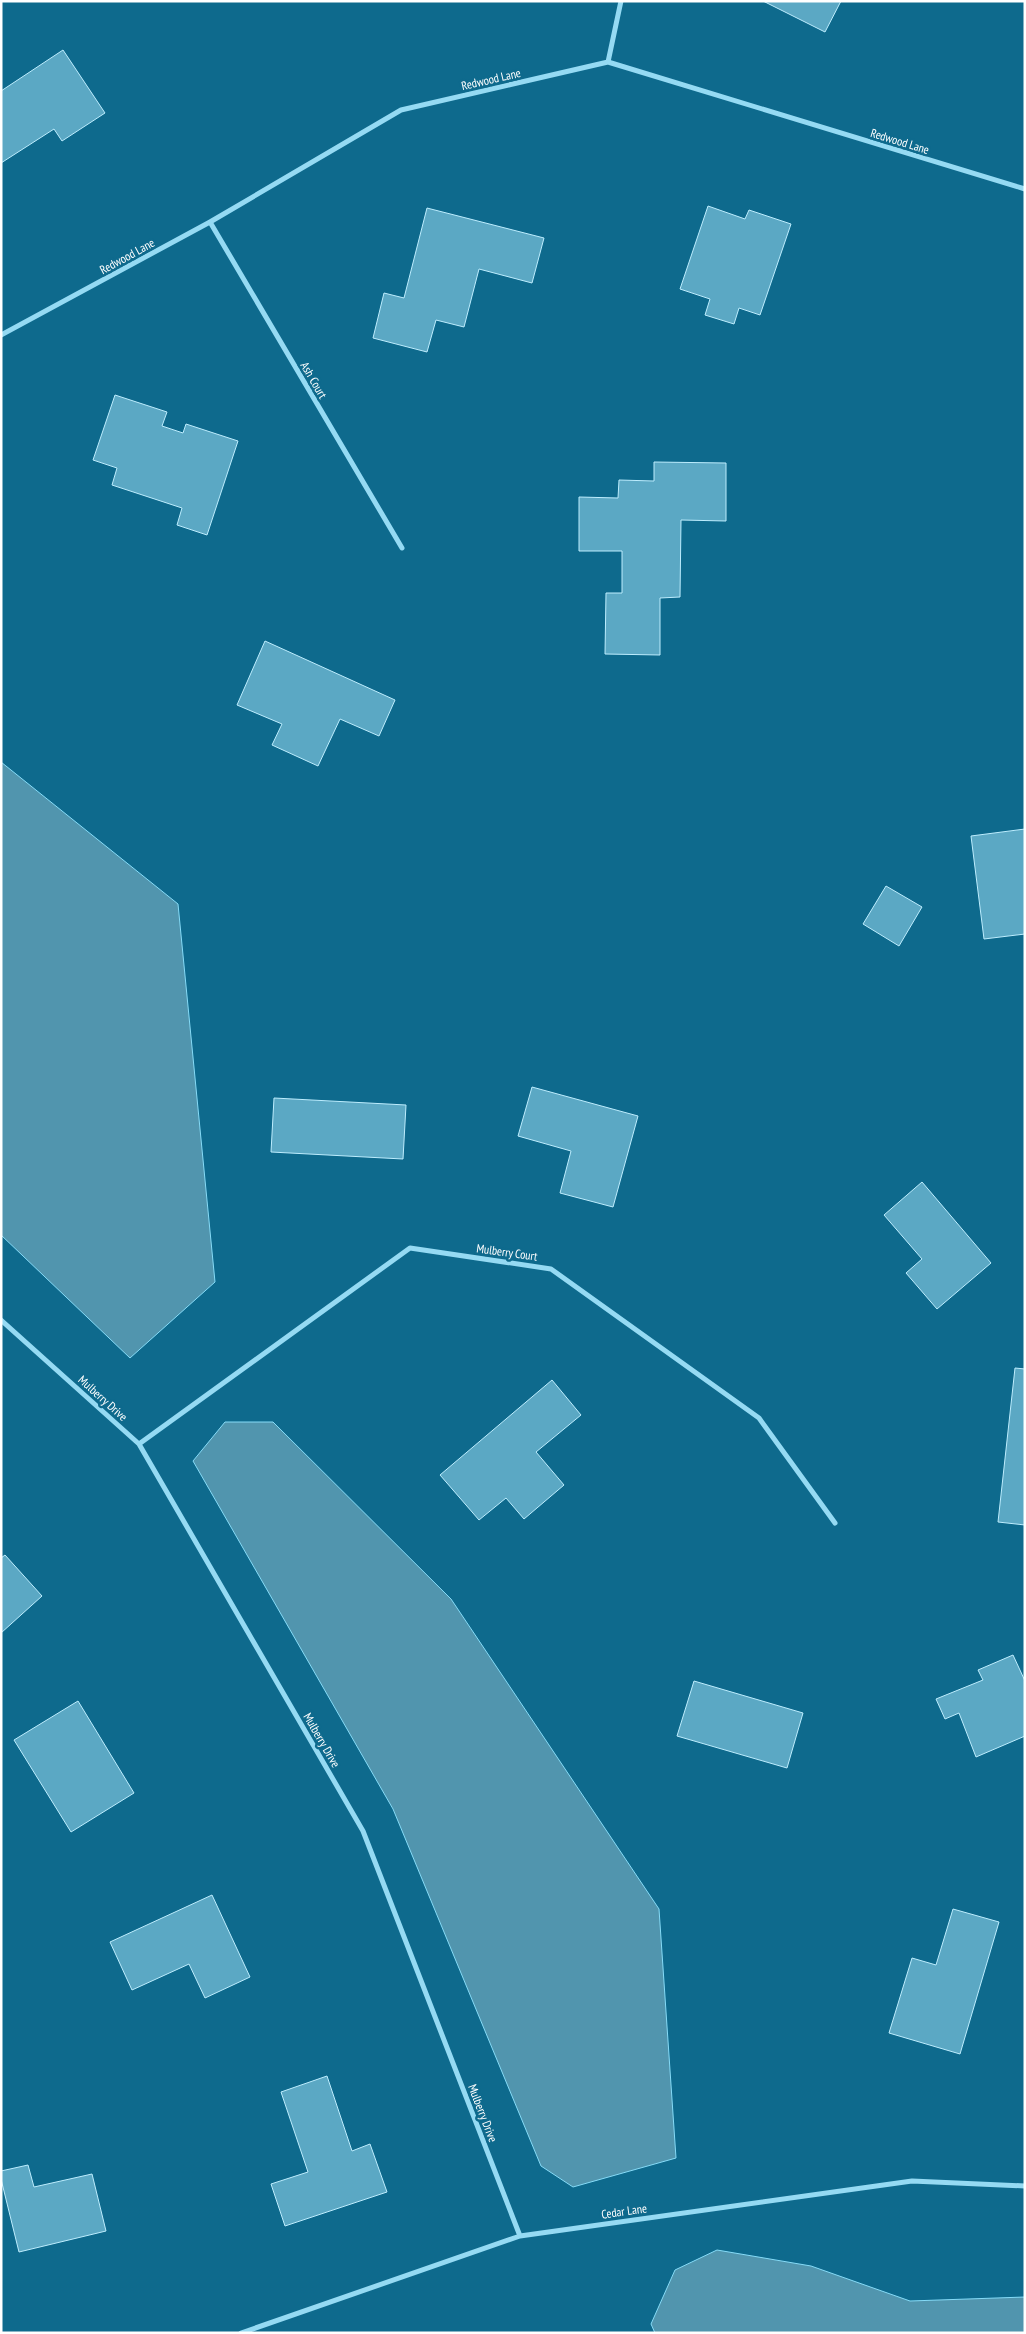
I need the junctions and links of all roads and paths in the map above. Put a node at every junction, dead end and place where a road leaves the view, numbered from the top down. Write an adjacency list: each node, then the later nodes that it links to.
1 (621, 1): 2 (street)
2 (608, 62): 3 (street, Redwood Lane); 4 (street, Redwood Lane)
3 (1025, 189)
4 (210, 222): 5 (street, Redwood Lane); 6 (street, Ash Court)
5 (1, 335)
6 (402, 548)
7 (1, 1320): 8 (street, Mulberry Drive)
8 (139, 1444): 9 (street, Mulberry Court); 11 (street, Mulberry Drive)
9 (835, 1523)
10 (1025, 2186): 11 (street, Cedar Lane)
11 (520, 2236): 12 (street, Cedar Lane)
12 (241, 2333)

